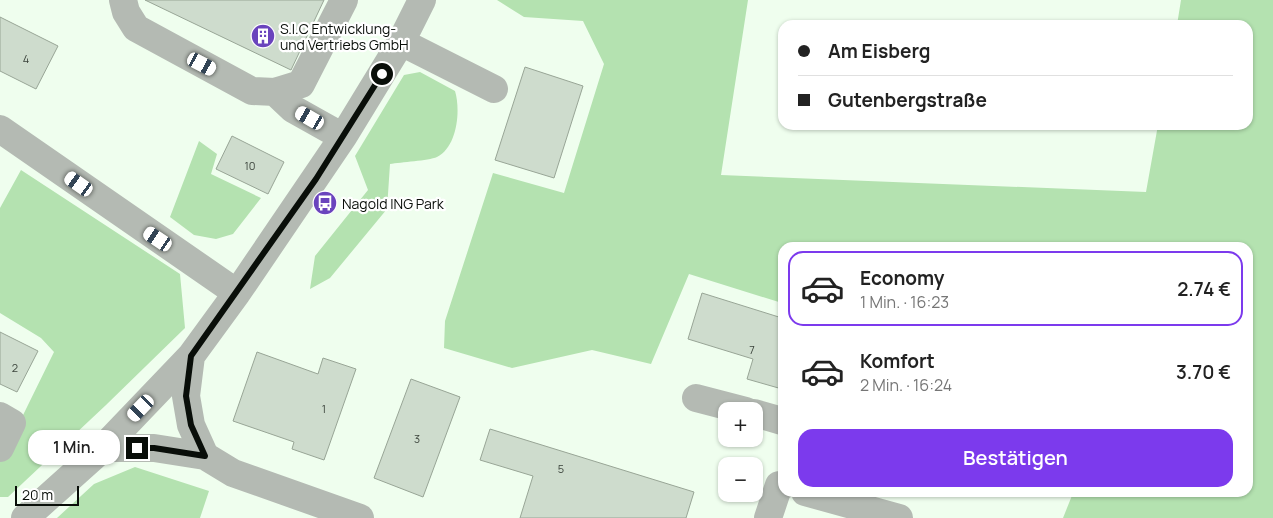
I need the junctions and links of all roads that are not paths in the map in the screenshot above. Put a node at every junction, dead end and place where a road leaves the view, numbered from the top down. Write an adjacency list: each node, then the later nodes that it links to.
1 (123, 0): 6 (street)
2 (344, 0): 6 (street)
3 (422, 0): 4 (street)
4 (401, 42): 5 (street); 8 (street)
5 (494, 89)
6 (274, 92): 8 (street)
7 (0, 129): 9 (street)
8 (343, 137): 9 (street)
9 (237, 293): 10 (street)
10 (191, 356): 17 (street); 18 (street)
11 (696, 398): 12 (street)
12 (718, 404)
13 (0, 416): 16 (street)
14 (763, 416): 15 (street)
15 (778, 420)
16 (0, 448)
17 (103, 448): 18 (street); 22 (street)
18 (205, 456): 23 (street)
19 (778, 490): 24 (street)
20 (816, 497): 21 (street)
21 (851, 512): 25 (street)
22 (25, 518)
23 (360, 518)
24 (768, 518)
25 (899, 518)

